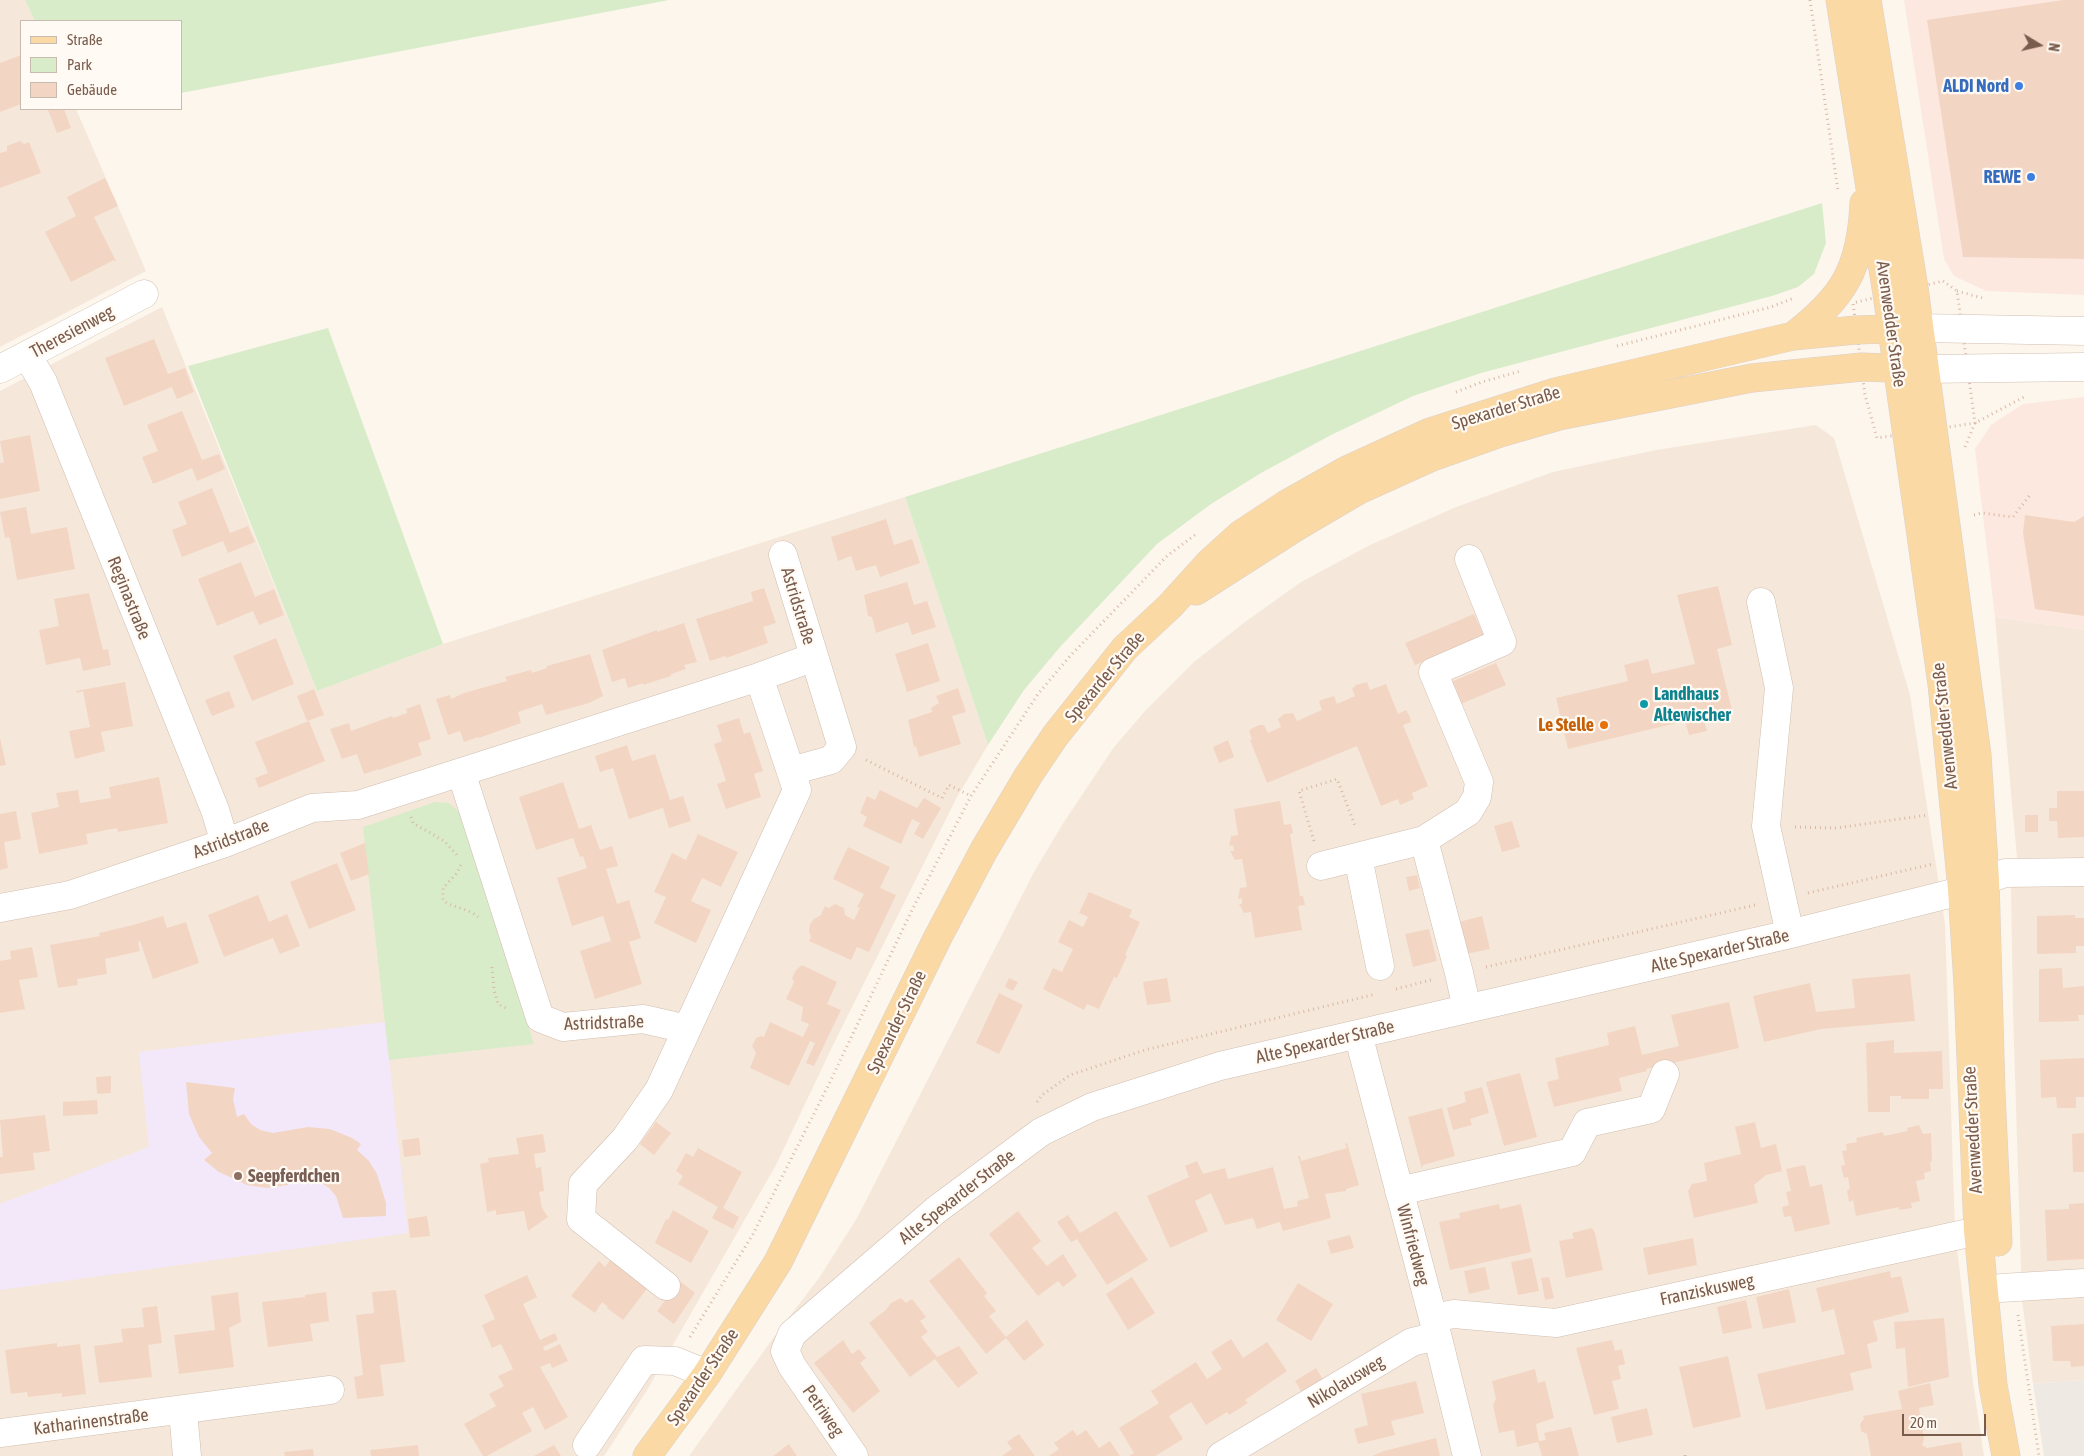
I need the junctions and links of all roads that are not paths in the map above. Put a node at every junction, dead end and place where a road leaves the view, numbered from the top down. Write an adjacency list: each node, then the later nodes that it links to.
1 (1840, 0): 3 (main road, Avenwedder Straße)
2 (1867, 0): 5 (main road, Avenwedder Straße)
3 (1866, 160): 5 (main road, Avenwedder Straße); 7 (main road)
4 (144, 294): 8 (street, Theresienweg)
5 (1905, 328): 6 (street); 7 (main road, Spexarder Straße); 10 (main road, Avenwedder Straße); 11 (main road, Avenwedder Straße)
6 (2084, 331)
7 (1793, 336): 16 (main road, Spexarder Straße)
8 (27, 355): 12 (street, Theresienweg); 22 (street, Reginastraße)
9 (2084, 367): 11 (street)
10 (1897, 369): 11 (main road, Spexarder Straße); 16 (main road, Spexarder Straße); 26 (main road, Avenwedder Straße)
11 (1925, 369): 26 (main road, Avenwedder Straße)
12 (0, 370)
13 (783, 555): 17 (street, Astridstraße)
14 (1469, 559): 21 (street)
15 (1761, 602): 28 (street)
16 (1170, 606): 41 (main road, Spexarder Straße)
17 (814, 657): 18 (street, Astridstraße); 19 (street, Astridstraße)
18 (759, 677): 19 (street); 20 (street, Astridstraße)
19 (791, 771): 31 (street)
20 (461, 772): 22 (street, Astridstraße); 31 (street, Astridstraße)
21 (1424, 840): 23 (street); 30 (street)
22 (225, 843): 27 (street, Astridstraße)
23 (1362, 856): 24 (street); 29 (street)
24 (1321, 866)
25 (2084, 872): 26 (street, Alte Spexarder Straße)
26 (1974, 885): 28 (street, Alte Spexarder Straße); 35 (main road, Avenwedder Straße); 38 (main road, Avenwedder Straße)
27 (0, 908)
28 (1790, 934): 30 (street, Alte Spexarder Straße)
29 (1380, 966)
30 (1467, 1009): 32 (street, Alte Spexarder Straße)
31 (686, 1029): 37 (street)
32 (1358, 1034): 34 (street, Winfriedweg); 40 (street, Alte Spexarder Straße)
33 (1665, 1074): 34 (street)
34 (1398, 1191): 39 (street, Winfriedweg)
35 (1978, 1231): 39 (street, Franziskusweg); 52 (main road, Avenwedder Straße)
36 (2084, 1283): 38 (street)
37 (666, 1286)
38 (2001, 1288): 53 (main road, Avenwedder Straße)
39 (1435, 1327): 46 (street, Nikolausweg); 51 (street, Winfriedweg)
40 (792, 1366): 49 (street, Petriweg)
41 (707, 1374): 45 (street); 48 (main road, Spexarder Straße)
42 (330, 1390): 43 (street, Katharinenstraße)
43 (182, 1411): 44 (street, Katharinenstraße); 47 (street)
44 (0, 1433)
45 (587, 1445)
46 (1261, 1446): 50 (street, Nikolausweg)
47 (187, 1456)
48 (647, 1456)
49 (854, 1456)
50 (1222, 1456)
51 (1467, 1456)
52 (2006, 1456)
53 (2023, 1456)

